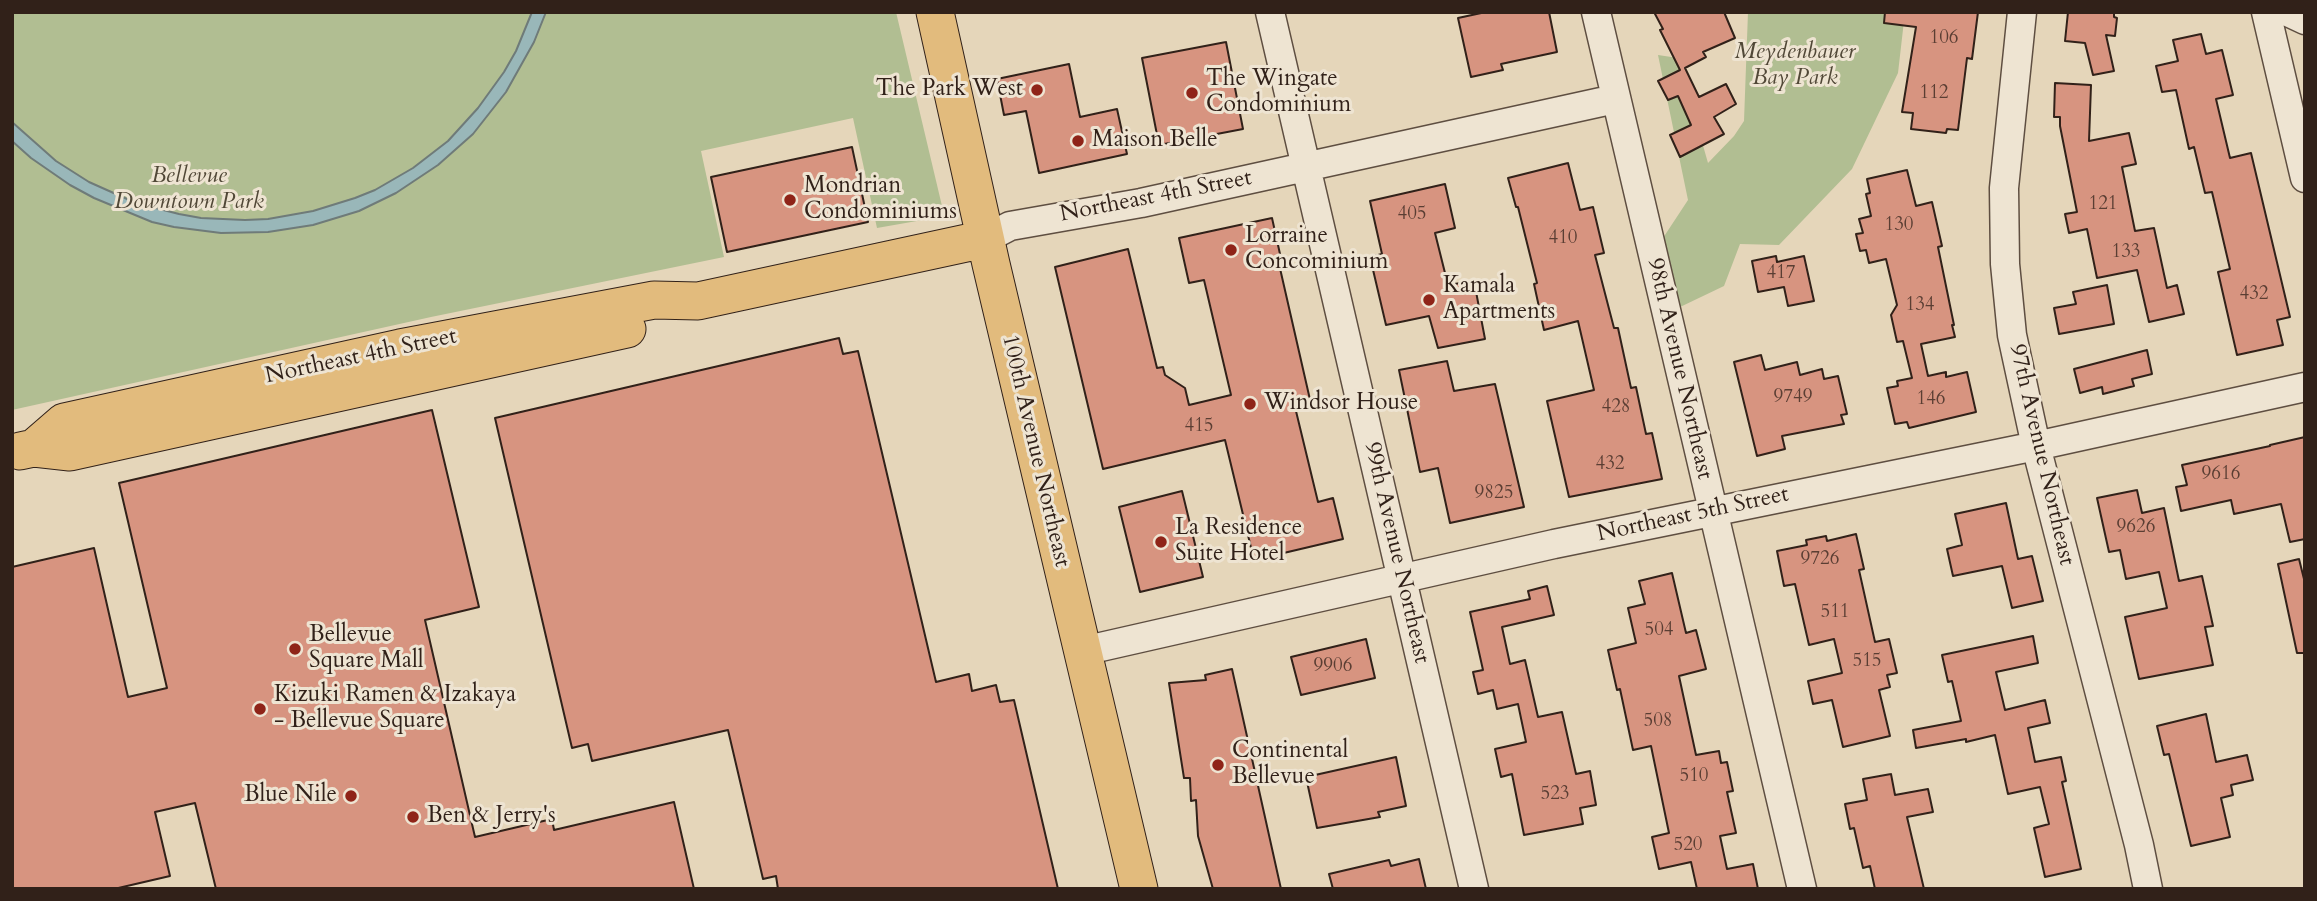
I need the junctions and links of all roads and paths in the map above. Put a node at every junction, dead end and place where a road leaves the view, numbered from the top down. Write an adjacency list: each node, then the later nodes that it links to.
1 (935, 12): 11 (main road, 100th Avenue Northeast)
2 (1270, 12): 9 (street, 99th Avenue Northeast)
3 (1596, 12): 8 (street, 98th Avenue Northeast)
4 (2022, 12): 13 (street, 97th Avenue Northeast)
5 (2266, 12): 10 (street)
6 (2288, 12): 7 (street)
7 (2305, 20)
8 (1615, 99): 9 (street, Northeast 4th Street); 15 (street, 98th Avenue Northeast)
9 (1306, 166): 11 (street, Northeast 4th Street); 16 (street, 99th Avenue Northeast)
10 (2305, 178)
11 (985, 239): 14 (main road, Northeast 4th Street); 17 (main road, 100th Avenue Northeast)
12 (2305, 387): 13 (street, Northeast 5th Street)
13 (2036, 446): 15 (street, Northeast 5th Street); 21 (street, 97th Avenue Northeast)
14 (23, 451)
15 (1713, 510): 16 (street, Northeast 5th Street); 20 (street, 98th Avenue Northeast)
16 (1402, 579): 17 (street, Northeast 5th Street); 19 (street, 99th Avenue Northeast)
17 (1083, 651): 18 (main road, 100th Avenue Northeast)
18 (1139, 889)
19 (1474, 889)
20 (1802, 889)
21 (2148, 889)

